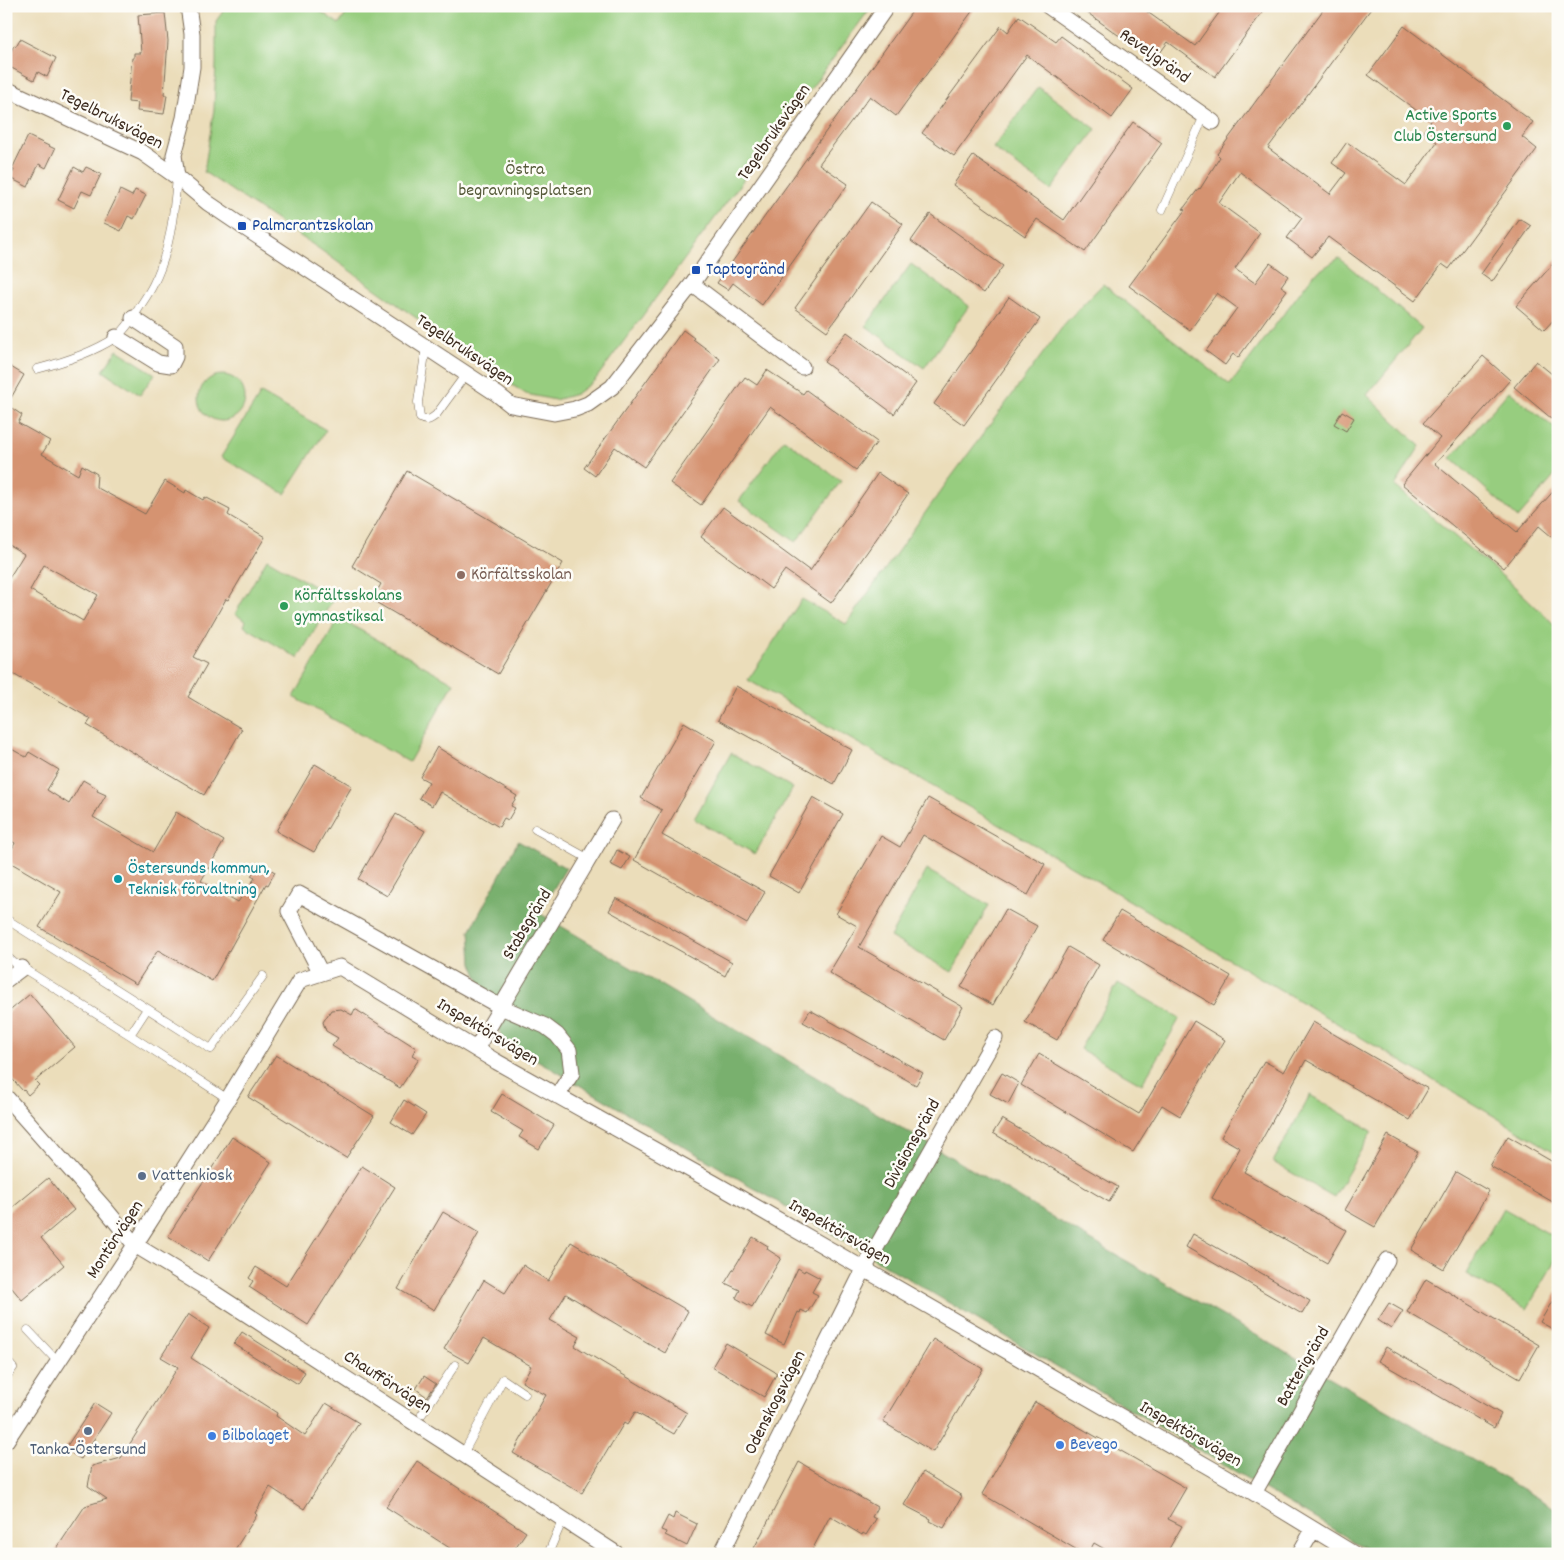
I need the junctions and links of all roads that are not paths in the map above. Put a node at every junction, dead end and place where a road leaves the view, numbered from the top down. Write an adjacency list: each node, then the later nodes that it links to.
1 (887, 6): 8 (street, Tegelbruksvägen)
2 (1048, 6): 5 (street, Reveljgränd)
3 (189, 7): 6 (street)
4 (6, 89): 6 (street, Tegelbruksvägen)
5 (1209, 119): 7 (lane)
6 (178, 177): 9 (lane); 11 (street, Tegelbruksvägen)
7 (1162, 210)
8 (692, 284): 12 (street); 14 (street, Tegelbruksvägen)
9 (133, 318): 10 (lane); 10 (street)
10 (116, 337): 13 (lane)
11 (426, 347): 14 (street, Tegelbruksvägen); 14 (lane)
12 (802, 367)
13 (38, 369)
14 (466, 374)
15 (612, 820): 17 (street, Stabsgränd)
16 (535, 829): 17 (lane)
17 (589, 859): 25 (street, Stabsgränd)
18 (6, 919): 26 (lane)
19 (6, 956): 20 (lane)
20 (22, 968): 23 (street); 27 (lane)
21 (321, 973): 24 (street, Inspektörsvägen); 25 (street); 29 (street, Inspektörsvägen)
22 (263, 976): 26 (lane)
23 (6, 980)
24 (300, 980): 32 (street, Montörvägen)
25 (501, 1007): 29 (street, Stabsgränd); 30 (street)
26 (147, 1008): 27 (lane)
27 (130, 1035): 32 (lane)
28 (995, 1038): 35 (street, Divisionsgränd)
29 (476, 1049): 30 (street, Inspektörsvägen)
30 (557, 1096): 35 (street, Inspektörsvägen)
31 (6, 1097): 33 (street)
32 (228, 1100): 33 (street, Montörvägen)
33 (135, 1245): 38 (street, Montörvägen); 45 (street, Chaufförvägen)
34 (1387, 1260): 46 (street, Batterigränd)
35 (864, 1269): 46 (street, Inspektörsvägen); 51 (street, Odenskogsvägen)
36 (28, 1330): 38 (lane)
37 (6, 1360): 40 (lane)
38 (58, 1362): 43 (street, Montörvägen)
39 (455, 1364): 42 (lane)
40 (6, 1377)
41 (525, 1394): 45 (lane)
42 (422, 1414)
43 (11, 1424): 44 (street, Montörvägen)
44 (6, 1441)
45 (463, 1454): 47 (street, Chaufförvägen)
46 (1254, 1493): 48 (street, Inspektörsvägen)
47 (563, 1519): 49 (lane); 50 (street, Chaufförvägen)
48 (1313, 1530): 52 (street); 53 (street, Inspektörsvägen)
49 (548, 1554)
50 (616, 1554)
51 (721, 1554)
52 (1299, 1554)
53 (1354, 1554)

